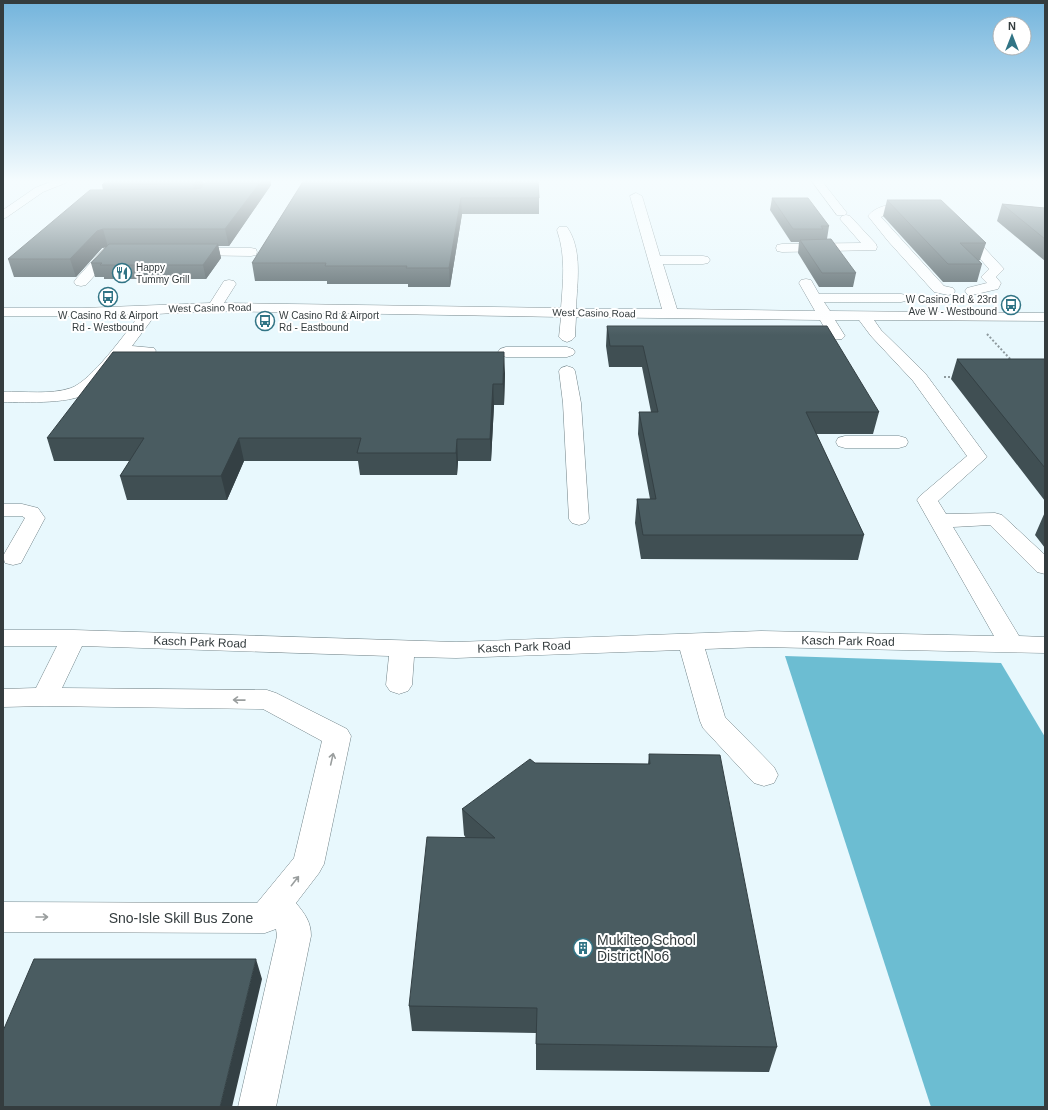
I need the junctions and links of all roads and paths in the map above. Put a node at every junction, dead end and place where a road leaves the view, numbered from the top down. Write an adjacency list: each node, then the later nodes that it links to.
1 (564, 232): 20 (main road)
2 (647, 232): 10 (main road)
3 (858, 232): 6 (main road)
4 (887, 232): 15 (main road)
5 (962, 232): 15 (main road)
6 (782, 248)
7 (132, 252): 12 (main road)
8 (180, 252): 9 (main road)
9 (251, 252)
10 (655, 260): 11 (main road); 21 (main road)
11 (703, 260)
12 (81, 282)
13 (806, 283): 16 (main road)
14 (229, 284): 17 (main road)
15 (948, 291): 25 (main road)
16 (815, 298): 22 (main road); 24 (main road)
17 (214, 307): 18 (main road, West Casino Road); 20 (main road, West Casino Road)
18 (147, 309): 19 (main road, West Casino Road); 29 (main road)
19 (4, 311)
20 (568, 313): 21 (main road, West Casino Road); 31 (main road)
21 (671, 314): 22 (main road, West Casino Road)
22 (826, 315): 23 (main road, West Casino Road); 28 (main road)
23 (863, 315): 24 (main road, West Casino Road); 34 (main road)
24 (917, 316): 25 (main road, West Casino Road)
25 (967, 316): 26 (main road, West Casino Road)
26 (1045, 317)
27 (988, 334): 32 (path)
28 (810, 337)
29 (120, 351): 30 (main road); 36 (main road)
30 (148, 351)
31 (506, 352)
32 (1014, 364)
33 (567, 371): 40 (main road)
34 (920, 377): 35 (path); 41 (main road)
35 (958, 377)
36 (3, 397)
37 (845, 442): 38 (main road)
38 (898, 442)
39 (3, 510): 42 (main road)
40 (579, 519)
41 (939, 521): 43 (main road); 47 (main road)
42 (13, 558)
43 (1045, 567)
44 (3, 638): 45 (main road, Kasch Park Road)
45 (74, 638): 49 (main road, Kasch Park Road); 51 (main road)
46 (690, 642): 47 (main road, Kasch Park Road); 49 (main road, Kasch Park Road); 53 (main road)
47 (1011, 644): 48 (main road, Kasch Park Road)
48 (1045, 645)
49 (402, 649): 50 (main road)
50 (399, 686)
51 (44, 696): 52 (main road); 54 (main road, Sno-Isle Skill Bus Zone, one-way to 51)
52 (3, 698)
53 (764, 774)
54 (277, 905): 55 (main road, Sno-Isle Skill Bus Zone, one-way to 54); 56 (main road)
55 (3, 917)
56 (257, 1107)

